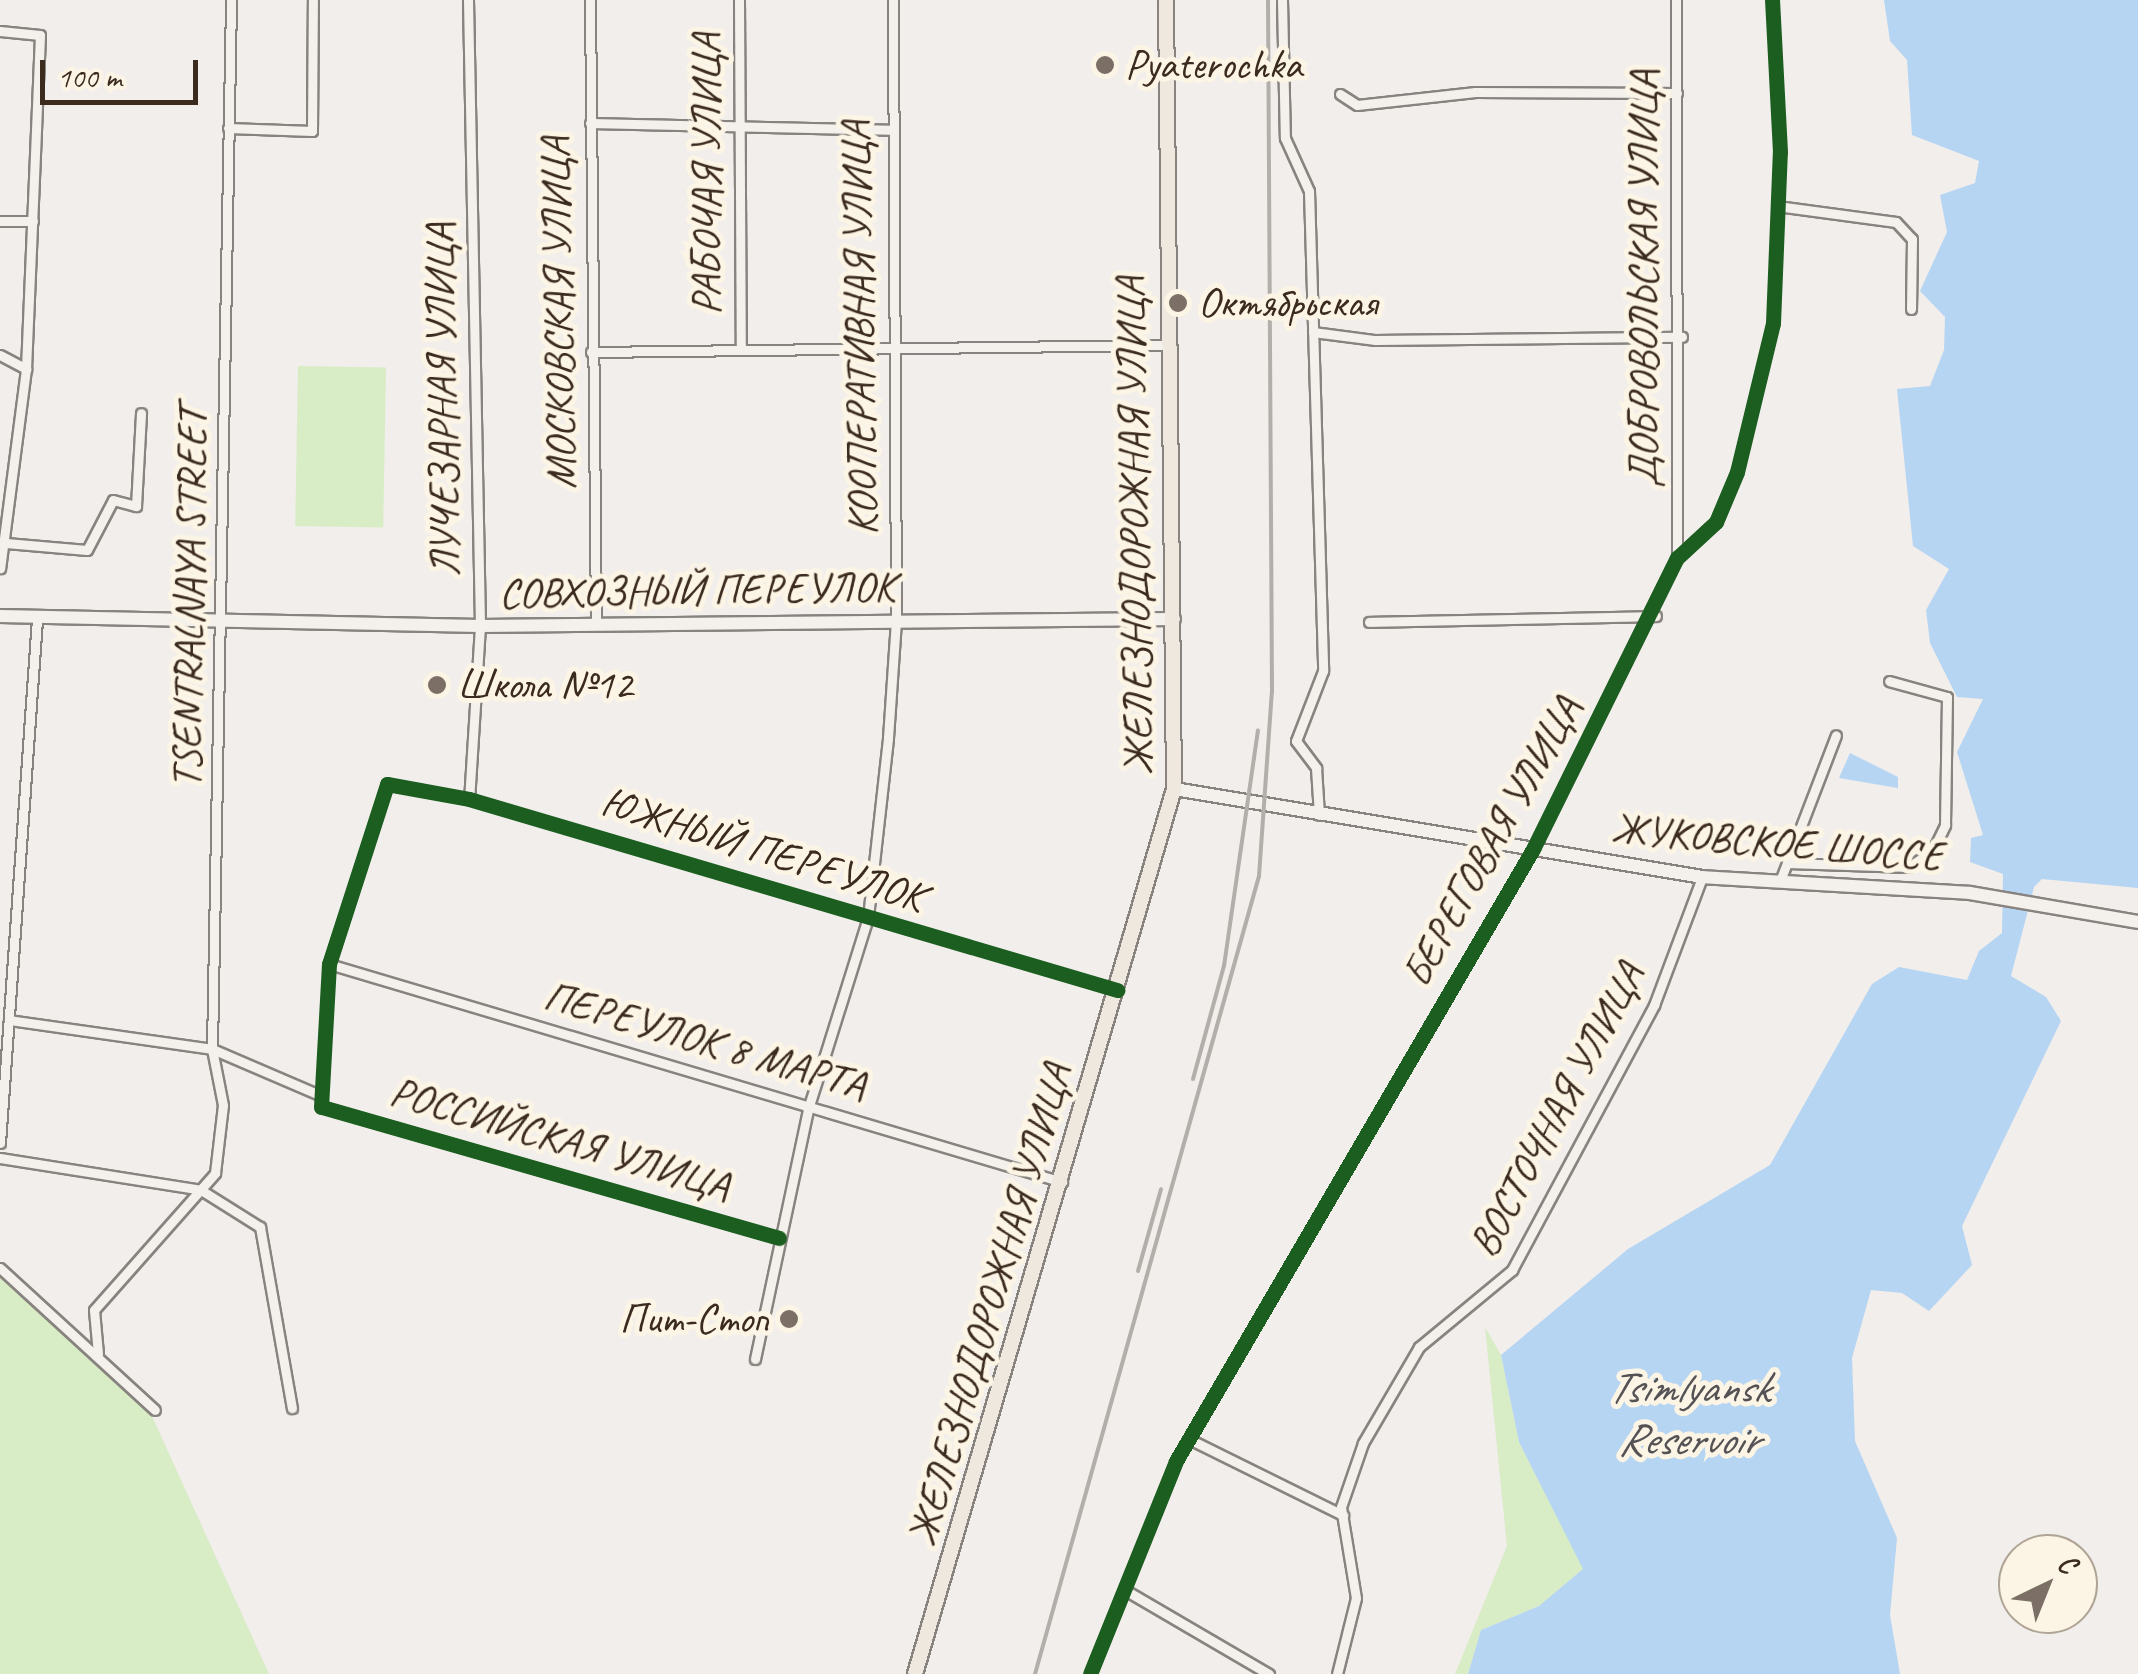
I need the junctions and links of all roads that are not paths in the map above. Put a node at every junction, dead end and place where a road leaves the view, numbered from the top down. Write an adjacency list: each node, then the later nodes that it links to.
1 (231, 0): 17 (street, TSENTRALNAYA STREET)
2 (313, 0): 17 (street)
3 (468, 0): 45 (street, ЛУЧЕЗАРНАЯ УЛИЦА)
4 (590, 0): 15 (street, МОСКОВСКАЯ УЛИЦА)
5 (739, 0): 16 (street, РАБОЧАЯ УЛИЦА)
6 (893, 0): 18 (street, КООПЕРАТИВНАЯ УЛИЦА)
7 (1166, 0): 25 (main road, ЖЕЛЕЗНОДОРОЖНАЯ УЛИЦА)
8 (1282, 0): 23 (street)
9 (1664, 0): 11 (street)
10 (1772, 0): 19 (street, БЕРЕГОВАЯ УЛИЦА)
11 (1676, 1): 13 (street, ДОБРОВОЛЬСКАЯ УЛИЦА)
12 (0, 31): 21 (street)
13 (1676, 93): 14 (street); 24 (street, ДОБРОВОЛЬСКАЯ УЛИЦА)
14 (1340, 94)
15 (590, 123): 16 (street); 28 (street, МОСКОВСКАЯ УЛИЦА)
16 (740, 126): 18 (street); 26 (street, РАБОЧАЯ УЛИЦА)
17 (228, 128): 41 (street, TSENTRALNAYA STREET)
18 (890, 130): 27 (street, КООПЕРАТИВНАЯ УЛИЦА)
19 (1777, 206): 22 (street); 35 (street, БЕРЕГОВАЯ УЛИЦА)
20 (0, 220): 21 (street)
21 (33, 221): 30 (street)
22 (1911, 309)
23 (1313, 332): 24 (street); 50 (street)
24 (1682, 337): 35 (street, ДОБРОВОЛЬСКАЯ УЛИЦА)
25 (1168, 345): 27 (street); 40 (main road, ЖЕЛЕЗНОДОРОЖНАЯ УЛИЦА)
26 (740, 347): 27 (street); 28 (street)
27 (892, 347): 42 (street, КООПЕРАТИВНАЯ УЛИЦА)
28 (591, 352): 44 (street, МОСКОВСКАЯ УЛИЦА)
29 (0, 355): 30 (street)
30 (26, 368): 33 (street)
31 (142, 413): 34 (street)
32 (0, 493): 33 (street)
33 (12, 493): 34 (street)
34 (6, 543): 36 (street)
35 (1678, 558): 38 (street, БЕРЕГОВАЯ УЛИЦА)
36 (0, 568)
37 (0, 616): 39 (street, СОВХОЗНЫЙ ПЕРЕУЛОК)
38 (1656, 616): 43 (street); 51 (street, БЕРЕГОВАЯ УЛИЦА)
39 (37, 619): 41 (street, СОВХОЗНЫЙ ПЕРЕУЛОК); 59 (street)
40 (1174, 619): 42 (street, СОВХОЗНЫЙ ПЕРЕУЛОК); 48 (main road, ЖЕЛЕЗНОДОРОЖНАЯ УЛИЦА)
41 (222, 621): 45 (street, СОВХОЗНЫЙ ПЕРЕУЛОК); 61 (street, TSENTRALNAYA STREET)
42 (896, 621): 44 (street, СОВХОЗНЫЙ ПЕРЕУЛОК); 55 (street, КООПЕРАТИВНАЯ УЛИЦА)
43 (1369, 622)
44 (596, 625): 45 (street, СОВХОЗНЫЙ ПЕРЕУЛОК)
45 (480, 626): 49 (street, ЛУЧЕЗАРНАЯ УЛИЦА)
46 (1889, 682): 52 (street)
47 (1836, 734): 52 (street)
48 (1174, 788): 50 (street, ЖУКОВСКОЕ ШОССЕ); 58 (main road, ЖЕЛЕЗНОДОРОЖНАЯ УЛИЦА)
49 (469, 799): 55 (street, ЮЖНЫЙ ПЕРЕУЛОК); 57 (street, ЮЖНЫЙ ПЕРЕУЛОК)
50 (1319, 814): 51 (street, ЖУКОВСКОЕ ШОССЕ)
51 (1533, 848): 53 (street, ЖУКОВСКОЕ ШОССЕ); 74 (street, БЕРЕГОВАЯ УЛИЦА)
52 (1787, 863): 54 (street)
53 (1702, 878): 54 (street, ЖУКОВСКОЕ ШОССЕ); 75 (street, ВОСТОЧНАЯ УЛИЦА)
54 (1780, 881): 56 (street, ЖУКОВСКОЕ ШОССЕ)
55 (868, 918): 58 (street, ЮЖНЫЙ ПЕРЕУЛОК); 63 (street, КООПЕРАТИВНАЯ УЛИЦА)
56 (2138, 922)
57 (329, 964): 62 (street); 63 (street, ПЕРЕУЛОК 8 МАРТА)
58 (1118, 990): 66 (main road, ЖЕЛЕЗНОДОРОЖНАЯ УЛИЦА)
59 (9, 1020): 60 (street); 61 (street)
60 (4, 1047): 64 (street)
61 (212, 1048): 62 (street); 67 (street, TSENTRALNAYA STREET)
62 (317, 1094): 68 (street, РОССИЙСКАЯ УЛИЦА)
63 (808, 1109): 66 (street, ПЕРЕУЛОК 8 МАРТА); 68 (street, КООПЕРАТИВНАЯ УЛИЦА)
64 (0, 1142)
65 (0, 1158): 67 (street)
66 (1062, 1182): 77 (main road, ЖЕЛЕЗНОДОРОЖНАЯ УЛИЦА)
67 (201, 1190): 70 (street); 72 (street)
68 (779, 1238): 71 (street, КООПЕРАТИВНАЯ УЛИЦА)
69 (0, 1268): 70 (street)
70 (98, 1354): 73 (street)
71 (754, 1359)
72 (292, 1408)
73 (155, 1410)
74 (1190, 1439): 75 (street); 76 (street, БЕРЕГОВАЯ УЛИЦА)
75 (1343, 1515): 80 (street, ВОСТОЧНАЯ УЛИЦА)
76 (1124, 1590): 78 (street, БЕРЕГОВАЯ УЛИЦА); 79 (street)
77 (915, 1674)
78 (1090, 1674)
79 (1270, 1674)
80 (1336, 1674)

